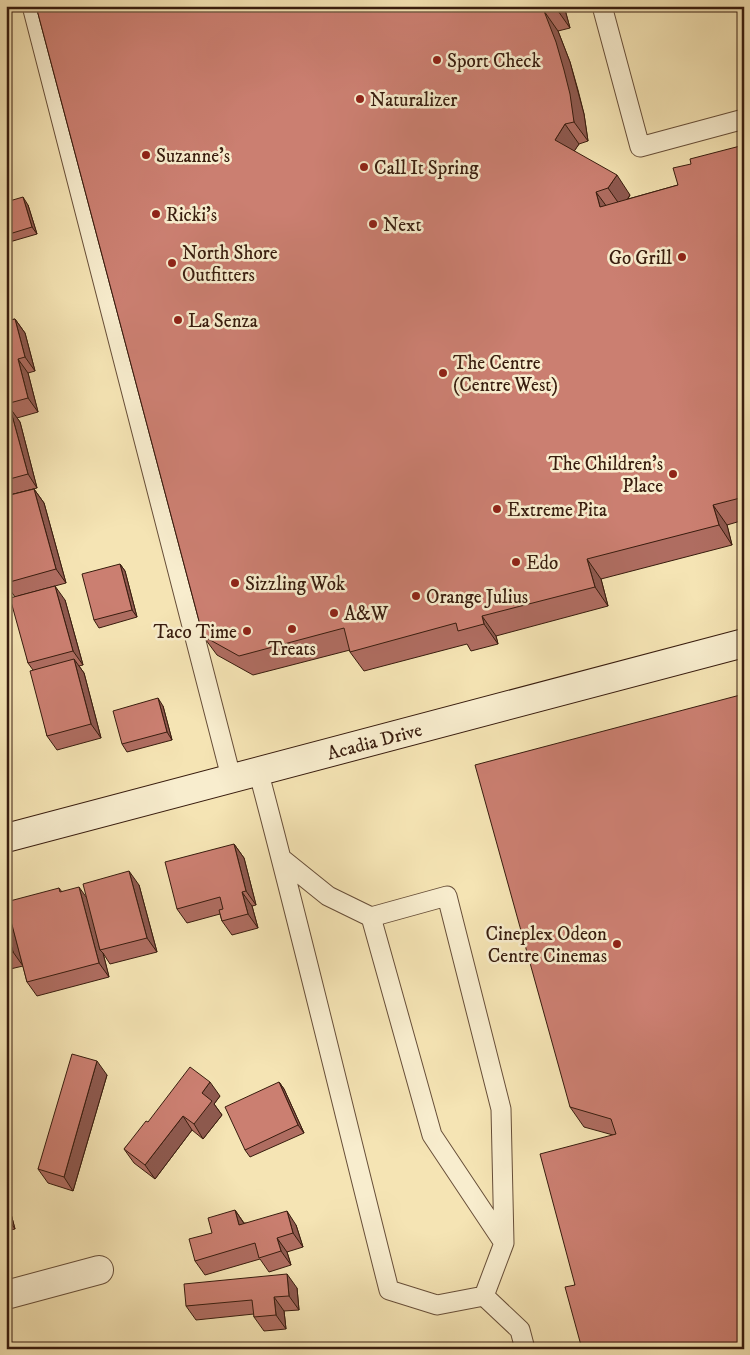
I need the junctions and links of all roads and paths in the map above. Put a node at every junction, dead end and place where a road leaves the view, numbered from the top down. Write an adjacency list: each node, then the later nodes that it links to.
1 (32, 6): 6 (lane)
2 (602, 6): 3 (lane)
3 (744, 119)
4 (744, 643): 5 (street, Acadia Drive)
5 (258, 770): 6 (street, Acadia Drive); 8 (lane)
6 (231, 777): 7 (street, Acadia Drive)
7 (6, 838)
8 (282, 859): 9 (lane); 13 (lane)
9 (371, 917): 10 (lane); 10 (lane)
10 (504, 1243): 13 (lane)
11 (99, 1270): 12 (street)
12 (6, 1295)
13 (484, 1296): 14 (lane)
14 (525, 1349)

